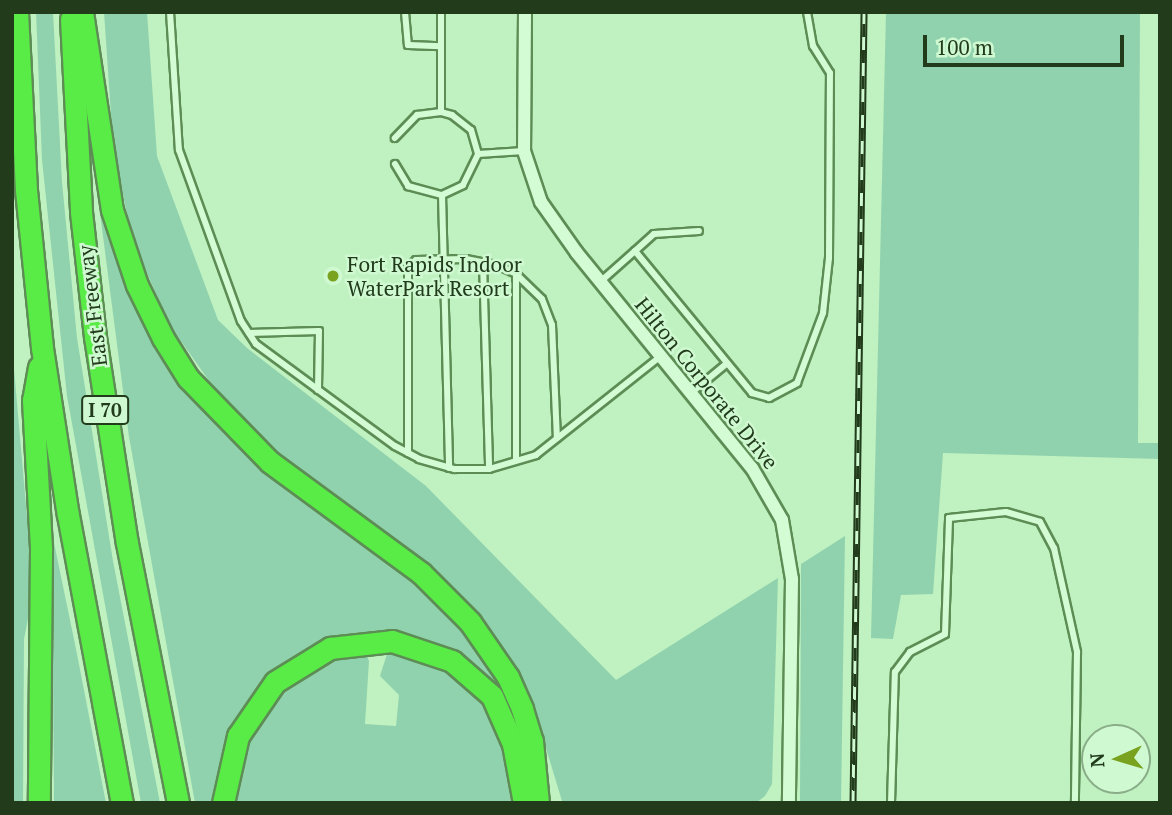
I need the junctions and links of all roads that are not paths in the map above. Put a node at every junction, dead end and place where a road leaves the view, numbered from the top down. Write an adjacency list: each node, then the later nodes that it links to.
1 (17, 12): 23 (highway, I 70)
2 (70, 12): 35 (highway, East Freeway / I 70)
3 (82, 12): 38 (highway)
4 (170, 12): 22 (lane)
5 (405, 12): 9 (lane)
6 (441, 12): 9 (lane)
7 (525, 12): 12 (street, Hilton Corporate Drive)
8 (807, 12): 25 (lane)
9 (441, 46): 10 (lane)
10 (441, 111): 11 (lane); 13 (lane)
11 (395, 138)
12 (524, 150): 13 (lane); 21 (street, Hilton Corporate Drive)
13 (478, 154): 15 (lane)
14 (395, 163): 15 (lane)
15 (442, 195): 18 (lane)
16 (699, 232): 17 (lane)
17 (635, 251): 21 (lane); 25 (lane)
18 (444, 260): 19 (lane); 29 (lane); 31 (lane)
19 (483, 262): 20 (lane); 32 (lane)
20 (516, 274): 28 (lane); 30 (lane)
21 (600, 282): 24 (street, Hilton Corporate Drive)
22 (249, 333): 26 (lane); 26 (lane)
23 (42, 348): 33 (highway); 34 (highway, I 70)
24 (661, 356): 27 (street, Hilton Corporate Drive); 28 (lane)
25 (726, 365): 27 (lane)
26 (318, 390): 29 (lane)
27 (691, 393): 39 (street, Hilton Corporate Drive)
28 (557, 438): 30 (lane)
29 (408, 453): 31 (lane)
30 (516, 460): 32 (lane)
31 (449, 468): 32 (lane)
32 (489, 468)
33 (39, 803)
34 (122, 803)
35 (178, 803)
36 (223, 803): 37 (highway)
37 (524, 803)
38 (538, 803)
39 (789, 803)
40 (891, 803): 41 (lane)
41 (1075, 803)

